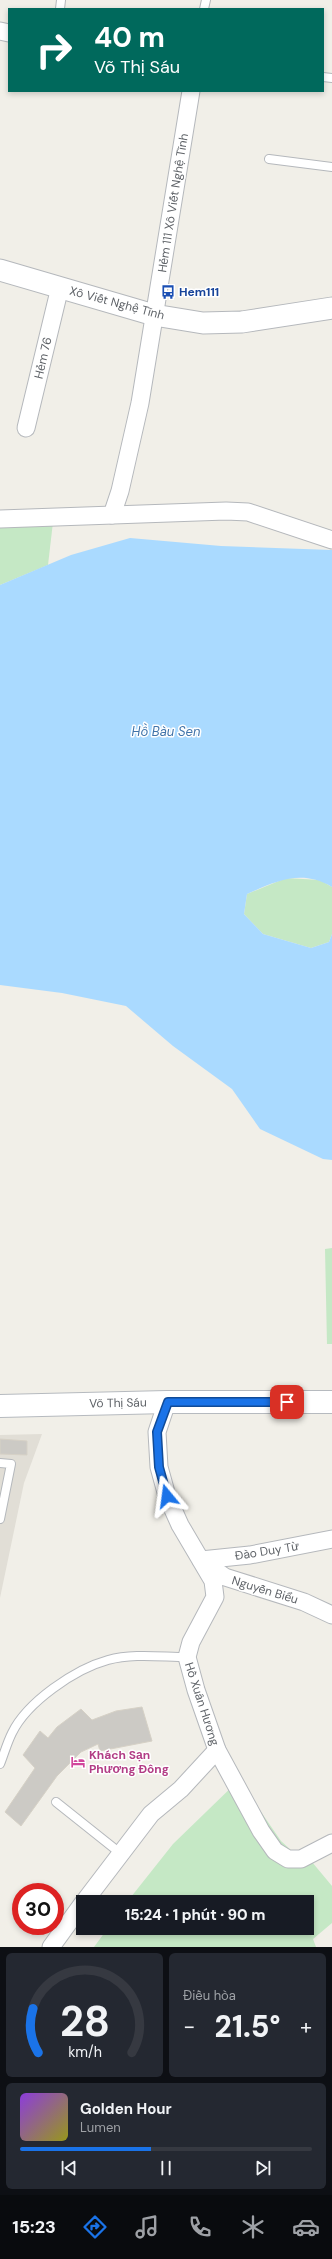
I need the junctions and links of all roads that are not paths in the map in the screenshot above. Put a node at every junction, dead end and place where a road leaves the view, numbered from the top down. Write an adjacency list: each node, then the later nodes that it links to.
1 (191, 92): 7 (street, Hẻm 111 Xô Viết Nghệ Tĩnh)
2 (269, 158): 3 (lane)
3 (332, 167)
4 (0, 270): 5 (street, Xô Viết Nghệ Tĩnh)
5 (60, 287): 7 (street, Xô Viết Nghệ Tĩnh); 8 (street, Hẻm 76)
6 (332, 308): 7 (street, Xô Viết Nghệ Tĩnh)
7 (154, 315): 9 (street, Hẻm 111 Xô Viết Nghệ Tĩnh)
8 (26, 428)
9 (112, 515): 10 (street); 11 (street)
10 (0, 519)
11 (332, 540)
12 (168, 1402): 13 (main road, Võ Thị Sáu); 14 (main road, Võ Thị Sáu); 18 (street, Hồ Xuân Hương)
13 (332, 1402)
14 (1, 1408)
15 (0, 1463): 16 (lane)
16 (0, 1519)
17 (332, 1539): 18 (street, Đào Duy Từ)
18 (201, 1560): 19 (street, Nguyễn Biểu); 20 (street, Hồ Xuân Hương)
19 (332, 1615)
20 (187, 1657): 21 (street, Hồ Xuân Hương); 22 (lane)
21 (217, 1750): 24 (street, Hồ Xuân Hương); 25 (street)
22 (0, 1764)
23 (56, 1802): 25 (lane)
24 (332, 1843)
25 (120, 1853): 26 (street)
26 (88, 1895)
27 (76, 1912): 28 (street)
28 (50, 1947)

